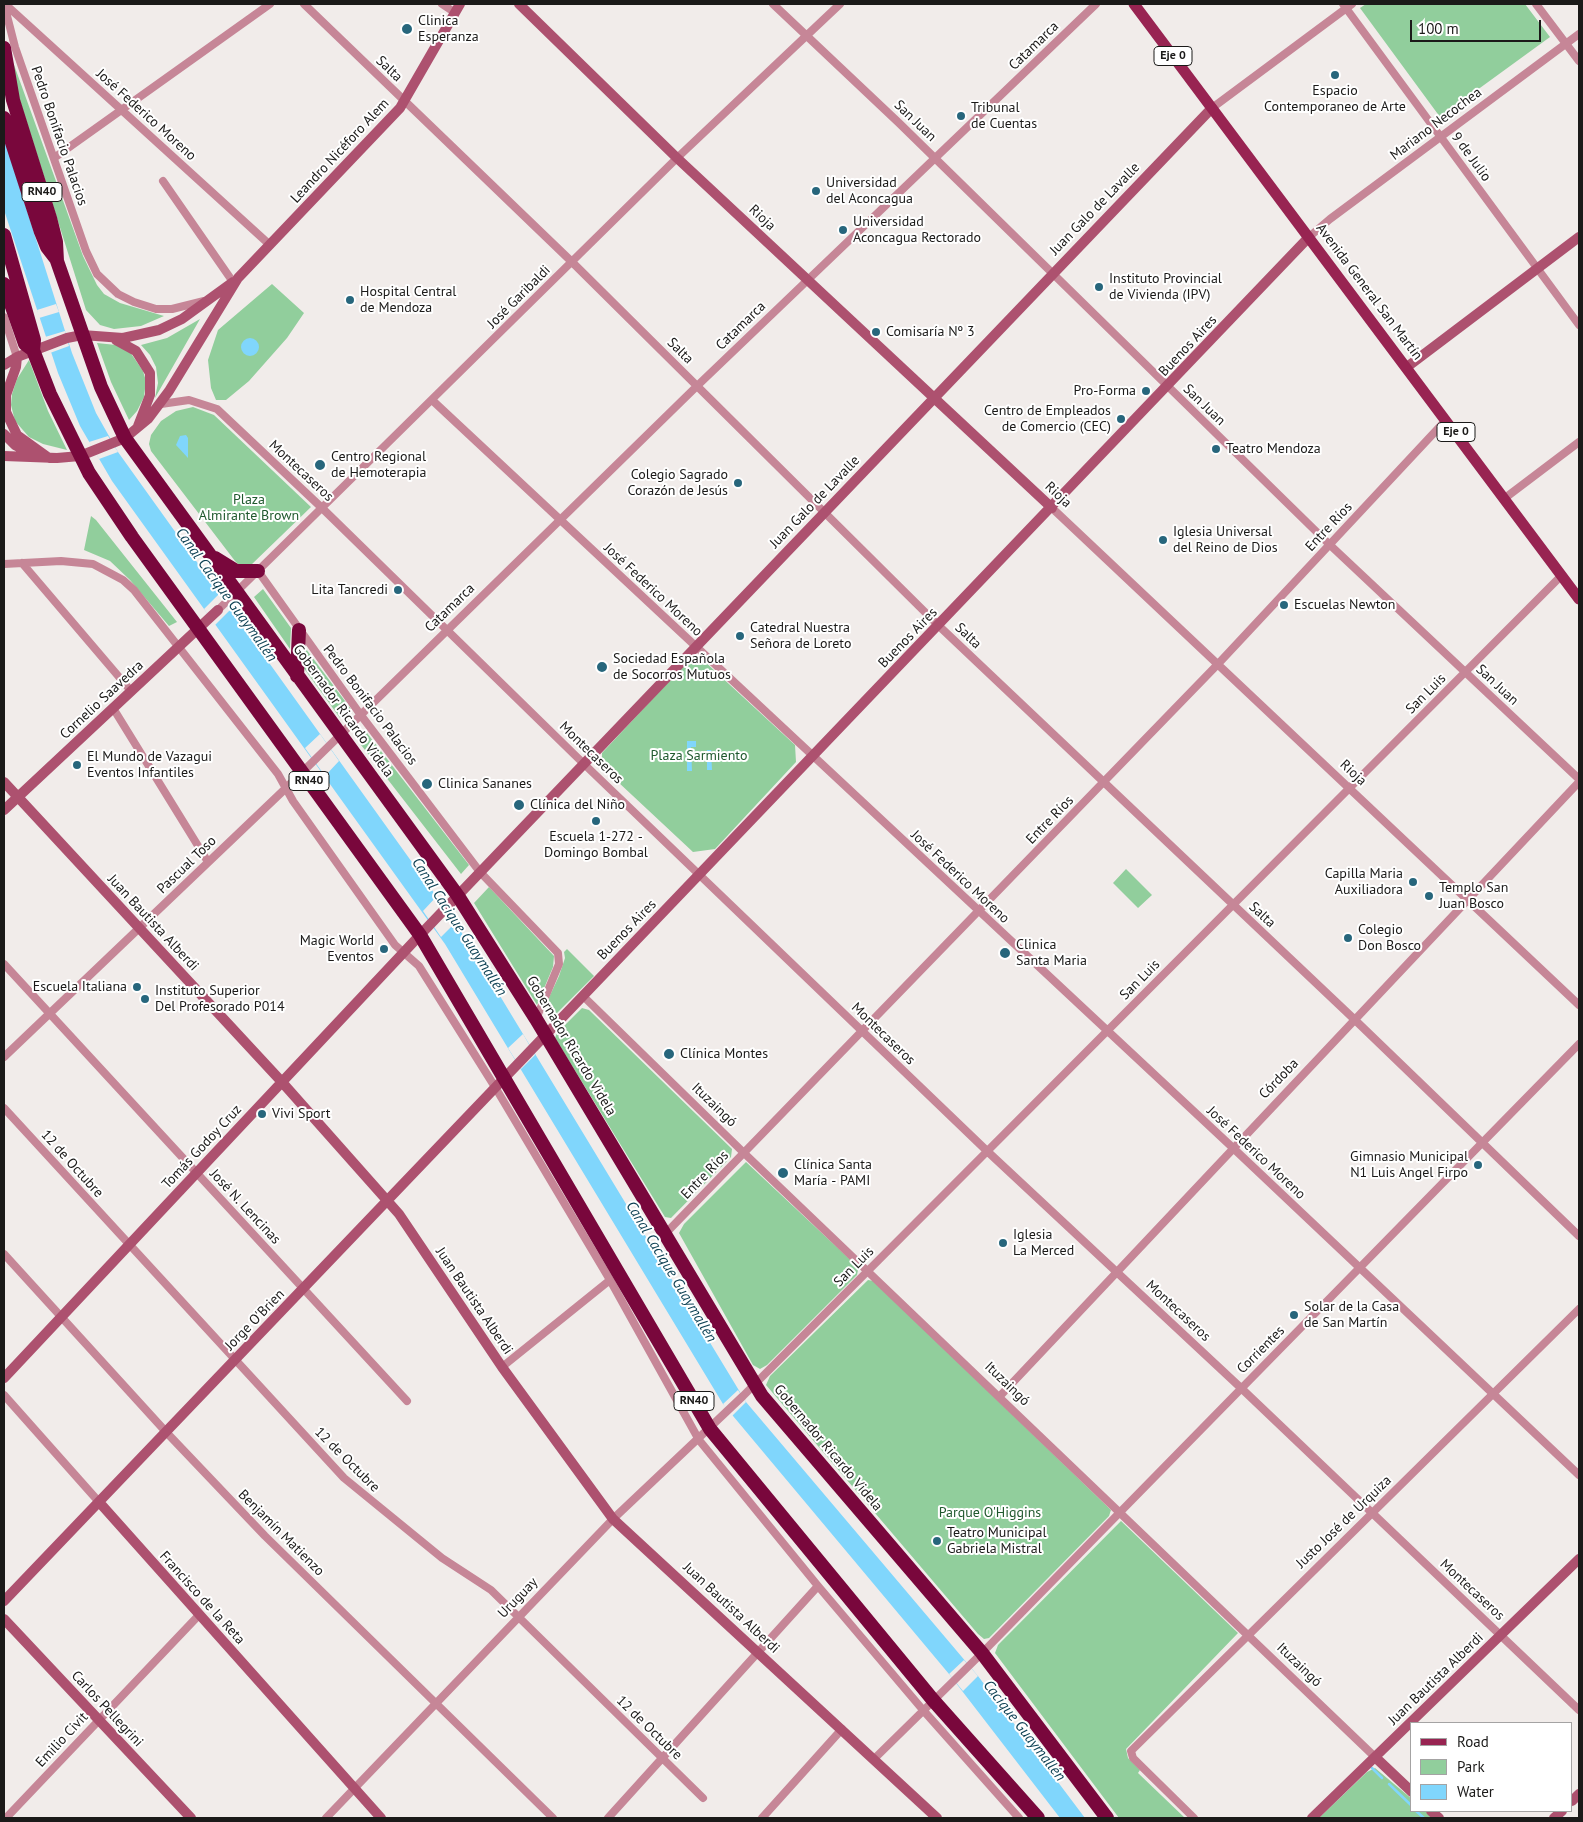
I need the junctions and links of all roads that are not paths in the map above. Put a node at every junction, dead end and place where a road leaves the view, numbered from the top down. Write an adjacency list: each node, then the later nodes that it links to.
1 (5, 4): 13 (street, José Federico Moreno); 14 (street, Pedro Bonifacio Palacios)
2 (270, 4): 22 (street)
3 (304, 4): 20 (street, Salta)
4 (442, 4): 12 (street)
5 (519, 4): 26 (street, Rioja)
6 (773, 4): 16 (street, San Juan)
7 (840, 4): 16 (street, José Garibaldi)
8 (1096, 4): 27 (street, Catamarca)
9 (1134, 4): 21 (main road, Avenida General San Martín / Eje 0)
10 (1536, 4): 17 (street)
11 (1347, 5): 21 (street); 24 (street, 9 de Julio)
12 (457, 8): 20 (street, Leandro Nicéforo Alem)
13 (29, 25): 14 (street); 22 (street, José Federico Moreno)
14 (12, 32): 25 (street, Pedro Bonifacio Palacios)
15 (1579, 34): 17 (street, Mariano Necochea)
16 (806, 35): 26 (street, José Garibaldi); 27 (street, San Juan)
17 (1566, 44): 19 (street); 24 (street, Mariano Necochea)
18 (4, 48): 33 (highway, Gobernador Ricardo Videla / RN40)
19 (1579, 61)
20 (404, 102): 32 (street, Leandro Nicéforo Alem); 34 (street, Salta)
21 (1212, 108): 30 (main road, Avenida General San Martín / Eje 0); 37 (street, Juan Galo de Lavalle)
22 (122, 109): 25 (street); 32 (street, José Federico Moreno)
23 (4, 118): 33 (highway, Gobernador Ricardo Videla / RN40)
24 (1441, 136): 30 (street, Mariano Necochea); 35 (street, 9 de Julio)
25 (54, 158): 36 (street, Pedro Bonifacio Palacios)
26 (677, 158): 34 (street, José Garibaldi); 39 (street, Rioja)
27 (935, 158): 37 (street, San Juan); 39 (street, Catamarca)
28 (163, 181): 38 (street)
29 (4, 235): 46 (highway, RN40)
30 (1310, 237): 49 (main road, Avenida General San Martín / Eje 0); 51 (street, Buenos Aires)
31 (1579, 237): 35 (street)
32 (270, 245): 38 (street, Leandro Nicéforo Alem)
33 (57, 261): 44 (highway, Gobernador Ricardo Videla / RN40)
34 (572, 262): 50 (street, Salta); 53 (street, José Garibaldi)
35 (1537, 269): 43 (street, 9 de Julio); 49 (street)
36 (97, 274): 41 (street, Leandro Nicéforo Alem)
37 (1053, 274): 51 (street, San Juan); 52 (street, Juan Galo de Lavalle)
38 (236, 280): 41 (street, Leandro Nicéforo Alem); 54 (street, Leandro Nicéforo Alem)
39 (808, 280): 50 (street, Catamarca); 52 (street, Rioja)
40 (4, 284): 46 (highway, RN40)
41 (209, 300): 45 (street, Leandro Nicéforo Alem)
42 (4, 317): 47 (street)
43 (1579, 325)
44 (82, 335): 45 (street, Leandro Nicéforo Alem); 46 (street, Leandro Nicéforo Alem); 59 (highway, Gobernador Ricardo Videla / RN40)
45 (103, 337): 56 (street)
46 (33, 350): 47 (street, Leandro Nicéforo Alem); 61 (highway, RN40)
47 (17, 357): 48 (street, Leandro Nicéforo Alem); 62 (street)
48 (5, 367)
49 (1407, 367): 55 (main road, Avenida General San Martín / Eje 0)
50 (697, 386): 66 (street, Salta); 67 (street, Catamarca)
51 (1168, 387): 65 (street, Buenos Aires); 68 (street, San Juan)
52 (934, 398): 65 (street, Rioja); 66 (street, Juan Galo de Lavalle)
53 (432, 400): 64 (street, José Garibaldi); 67 (street, José Federico Moreno)
54 (161, 404): 56 (street, Leandro Nicéforo Alem); 64 (street, Montecaseros)
55 (1446, 420): 63 (main road, Avenida General San Martín / Eje 0); 68 (street, Entre Ríos)
56 (136, 430): 59 (street, Leandro Nicéforo Alem)
57 (4, 434): 62 (street)
58 (1579, 442): 63 (street)
59 (109, 445): 61 (street, Leandro Nicéforo Alem); 69 (highway, Gobernador Ricardo Videla / RN40)
60 (4, 456): 62 (street)
61 (80, 456): 62 (street, Leandro Nicéforo Alem); 78 (highway, RN40)
62 (50, 458)
63 (1505, 498): 73 (main road, Avenida General San Martín / Eje 0)
64 (322, 508): 72 (street, José Garibaldi); 80 (street, Montecaseros)
65 (1052, 508): 77 (street, Buenos Aires); 83 (street, Rioja)
66 (825, 511): 77 (street, Salta); 82 (street, Juan Galo de Lavalle)
67 (559, 519): 80 (street, Catamarca); 82 (street, José Federico Moreno)
68 (1330, 546): 83 (street, Entre Ríos); 84 (street, San Juan)
69 (207, 552): 72 (highway); 74 (highway, Gobernador Ricardo Videla / RN40)
70 (22, 563): 71 (street); 81 (street); 86 (street)
71 (4, 564)
72 (258, 572): 74 (street, José Garibaldi); 79 (street, Pedro Bonifacio Palacios)
73 (1562, 575): 75 (main road, Avenida General San Martín / Eje 0); 84 (street, San Luis)
74 (236, 592): 76 (street, José Garibaldi); 85 (highway, Gobernador Ricardo Videla / RN40)
75 (1579, 599)
76 (218, 610): 78 (street, Cornelio Saavedra)
77 (939, 626): 91 (street, Buenos Aires); 96 (street, Salta)
78 (199, 628): 81 (street, Cornelio Saavedra); 93 (highway, RN40)
79 (299, 630): 85 (highway); 88 (street, Pedro Bonifacio Palacios)
80 (446, 630): 88 (street, Catamarca); 92 (street, Montecaseros)
81 (179, 647): 86 (street, Cornelio Saavedra); 97 (street)
82 (695, 647): 91 (street, José Federico Moreno); 92 (street, Juan Galo de Lavalle)
83 (1218, 664): 96 (street, Entre Ríos); 98 (street, Rioja)
84 (1464, 672): 94 (street, San Juan); 98 (street, San Luis)
85 (297, 676): 89 (highway, Gobernador Ricardo Videla / RN40)
86 (131, 691): 87 (street, Cornelio Saavedra)
87 (113, 708): 99 (street, Cornelio Saavedra); 101 (street)
88 (360, 714): 89 (street, Catamarca); 102 (street, Pedro Bonifacio Palacios)
89 (340, 735): 90 (street, Catamarca); 104 (highway, Gobernador Ricardo Videla / RN40)
90 (321, 753): 93 (street, Pascual Toso)
91 (812, 756): 103 (street, Buenos Aires); 107 (street, José Federico Moreno)
92 (584, 764): 102 (street, Juan Galo de Lavalle); 103 (street, Montecaseros)
93 (302, 771): 97 (street, Pascual Toso); 109 (highway, RN40)
94 (1579, 780): 105 (street, Córdoba)
95 (4, 782): 99 (street, Juan Bautista Alberdi)
96 (1104, 782): 106 (street, Salta); 107 (street, Entre Ríos)
97 (285, 788): 101 (street, Pascual Toso); 110 (street)
98 (1349, 788): 105 (street, Rioja); 106 (street, San Luis)
99 (17, 798): 100 (street, Cornelio Saavedra); 108 (street, Juan Bautista Alberdi)
100 (4, 810)
101 (208, 862): 108 (street, Pascual Toso)
102 (480, 872): 104 (street, Juan Galo de Lavalle); 115 (street, Pedro Bonifacio Palacios)
103 (700, 874): 112 (street, Buenos Aires); 117 (street, Montecaseros)
104 (458, 896): 109 (street, Juan Galo de Lavalle); 115 (highway, Gobernador Ricardo Videla / RN40)
105 (1467, 900): 113 (street, Rioja); 116 (street, Córdoba)
106 (1233, 905): 116 (street, Salta); 118 (street, San Luis)
107 (979, 912): 117 (street, Entre Ríos); 118 (street, José Federico Moreno)
108 (139, 928): 114 (street, Pascual Toso); 124 (street, Juan Bautista Alberdi)
109 (420, 935): 110 (street, Tomás Godoy Cruz); 123 (highway, RN40)
110 (403, 953): 124 (street, Tomás Godoy Cruz); 125 (street)
111 (4, 964): 114 (street, José N. Lencinas)
112 (583, 996): 119 (street, Buenos Aires); 130 (street, Ituzaingó)
113 (1579, 1005)
114 (50, 1014): 122 (street, Pascual Toso); 131 (street, José N. Lencinas)
115 (536, 1019): 119 (highway, Gobernador Ricardo Videla / RN40)
116 (1354, 1019): 127 (street, Salta); 128 (street, Córdoba)
117 (862, 1031): 129 (street, Montecaseros); 130 (street, Entre Ríos)
118 (1107, 1031): 128 (street, José Federico Moreno); 129 (street, San Luis)
119 (546, 1035): 121 (street, Buenos Aires); 133 (highway, Gobernador Ricardo Videla / RN40)
120 (1579, 1044): 127 (street, Corrientes)
121 (525, 1056): 123 (street, Jorge O'Brien)
122 (4, 1057)
123 (506, 1077): 125 (street, Jorge O'Brien); 154 (highway, RN40)
124 (281, 1081): 131 (street, Tomás Godoy Cruz); 132 (street, Juan Bautista Alberdi)
125 (495, 1088): 132 (street, Jorge O'Brien); 140 (street)
126 (4, 1108): 135 (street, 12 de Octubre)
127 (1483, 1143): 134 (street, Salta); 137 (street, Corrientes)
128 (1232, 1147): 137 (street, José Federico Moreno); 139 (street, Córdoba)
129 (987, 1151): 138 (street, San Luis); 139 (street, Montecaseros)
130 (744, 1153): 133 (street, Entre Ríos); 138 (street, Ituzaingó)
131 (196, 1173): 135 (street, Tomás Godoy Cruz); 141 (street, José N. Lencinas)
132 (388, 1200): 141 (street, Jorge O'Brien); 145 (street, Juan Bautista Alberdi)
133 (666, 1233): 147 (highway, Gobernador Ricardo Videla / RN40)
134 (1579, 1236)
135 (129, 1245): 143 (street, Tomás Godoy Cruz); 144 (street, 12 de Octubre)
136 (4, 1254): 143 (street, Benjamín Matienzo)
137 (1360, 1269): 148 (street, Corrientes); 149 (street, José Federico Moreno)
138 (869, 1270): 147 (street, San Luis); 151 (street, Ituzaingó)
139 (1117, 1271): 148 (street, Montecaseros); 151 (street, Córdoba)
140 (610, 1280): 145 (street); 156 (street)
141 (304, 1289): 144 (street, Jorge O'Brien); 152 (street, José N. Lencinas)
142 (1579, 1309): 149 (street, Justo José de Urquiza)
143 (62, 1317): 146 (street, Tomás Godoy Cruz); 155 (street, Benjamín Matienzo)
144 (236, 1361): 155 (street, Jorge O'Brien); 166 (street, 12 de Octubre)
145 (502, 1367): 161 (street, Juan Bautista Alberdi)
146 (4, 1378)
147 (754, 1385): 153 (street, San Luis); 171 (highway, Gobernador Ricardo Videla / RN40)
148 (1241, 1388): 159 (street, Corrientes); 160 (street, Montecaseros)
149 (1494, 1394): 157 (street, José Federico Moreno); 160 (street, Justo José de Urquiza)
150 (4, 1395): 158 (street, Francisco de la Reta)
151 (1000, 1396): 159 (street, Ituzaingó)
152 (407, 1401)
153 (736, 1403): 154 (street, Uruguay)
154 (710, 1428): 156 (street, Uruguay); 172 (highway, RN40)
155 (166, 1432): 158 (street, Jorge O'Brien); 173 (street, Benjamín Matienzo)
156 (699, 1440): 161 (street, Uruguay); 163 (street)
157 (1579, 1475)
158 (99, 1502): 164 (street, Jorge O'Brien); 165 (street, Francisco de la Reta)
159 (1120, 1512): 168 (street, Ituzaingó); 171 (street, Corrientes)
160 (1372, 1512): 168 (street, Justo José de Urquiza); 169 (street, Montecaseros)
161 (613, 1519): 166 (street, Uruguay); 170 (street, Juan Bautista Alberdi)
162 (1579, 1559): 169 (street, Juan Bautista Alberdi)
163 (818, 1586): 170 (street); 174 (street)
164 (4, 1601)
165 (199, 1615): 176 (street, Emilio Civit); 183 (street, Francisco de la Reta)
166 (517, 1617): 173 (street, Uruguay); 181 (street, 12 de Octubre)
167 (4, 1619): 176 (street, Carlos Pellegrini)
168 (1247, 1634): 180 (street, Ituzaingó); 197 (street, Justo José de Urquiza)
169 (1501, 1635): 175 (street, Montecaseros); 177 (street, Juan Bautista Alberdi)
170 (757, 1651): 179 (street, Juan Bautista Alberdi); 181 (street)
171 (982, 1653): 172 (street, Corrientes); 196 (highway, Gobernador Ricardo Videla / RN40)
172 (934, 1700): 174 (street, Corrientes); 195 (highway, RN40)
173 (437, 1703): 183 (street, Uruguay); 190 (street, Benjamín Matienzo)
174 (923, 1710): 182 (street, Corrientes); 194 (street)
175 (1579, 1710)
176 (99, 1720): 186 (street, Emilio Civit); 187 (street, Carlos Pellegrini)
177 (1411, 1722)
178 (1410, 1723): 180 (street, Juan Bautista Alberdi)
179 (842, 1729): 182 (street, Juan Bautista Alberdi); 192 (street)
180 (1375, 1757): 184 (street, Ituzaingó); 198 (street, Juan Bautista Alberdi)
181 (662, 1758): 185 (street, 12 de Octubre); 191 (street)
182 (874, 1758): 193 (street, Juan Bautista Alberdi)
183 (355, 1788): 188 (street, Uruguay); 189 (street, Francisco de la Reta)
184 (1410, 1790)
185 (703, 1798)
186 (6, 1818)
187 (191, 1818)
188 (326, 1818)
189 (381, 1818)
190 (554, 1818)
191 (608, 1818)
192 (762, 1818)
193 (938, 1818)
194 (1019, 1818)
195 (1038, 1818)
196 (1107, 1818)
197 (1194, 1818)
198 (1312, 1818)

